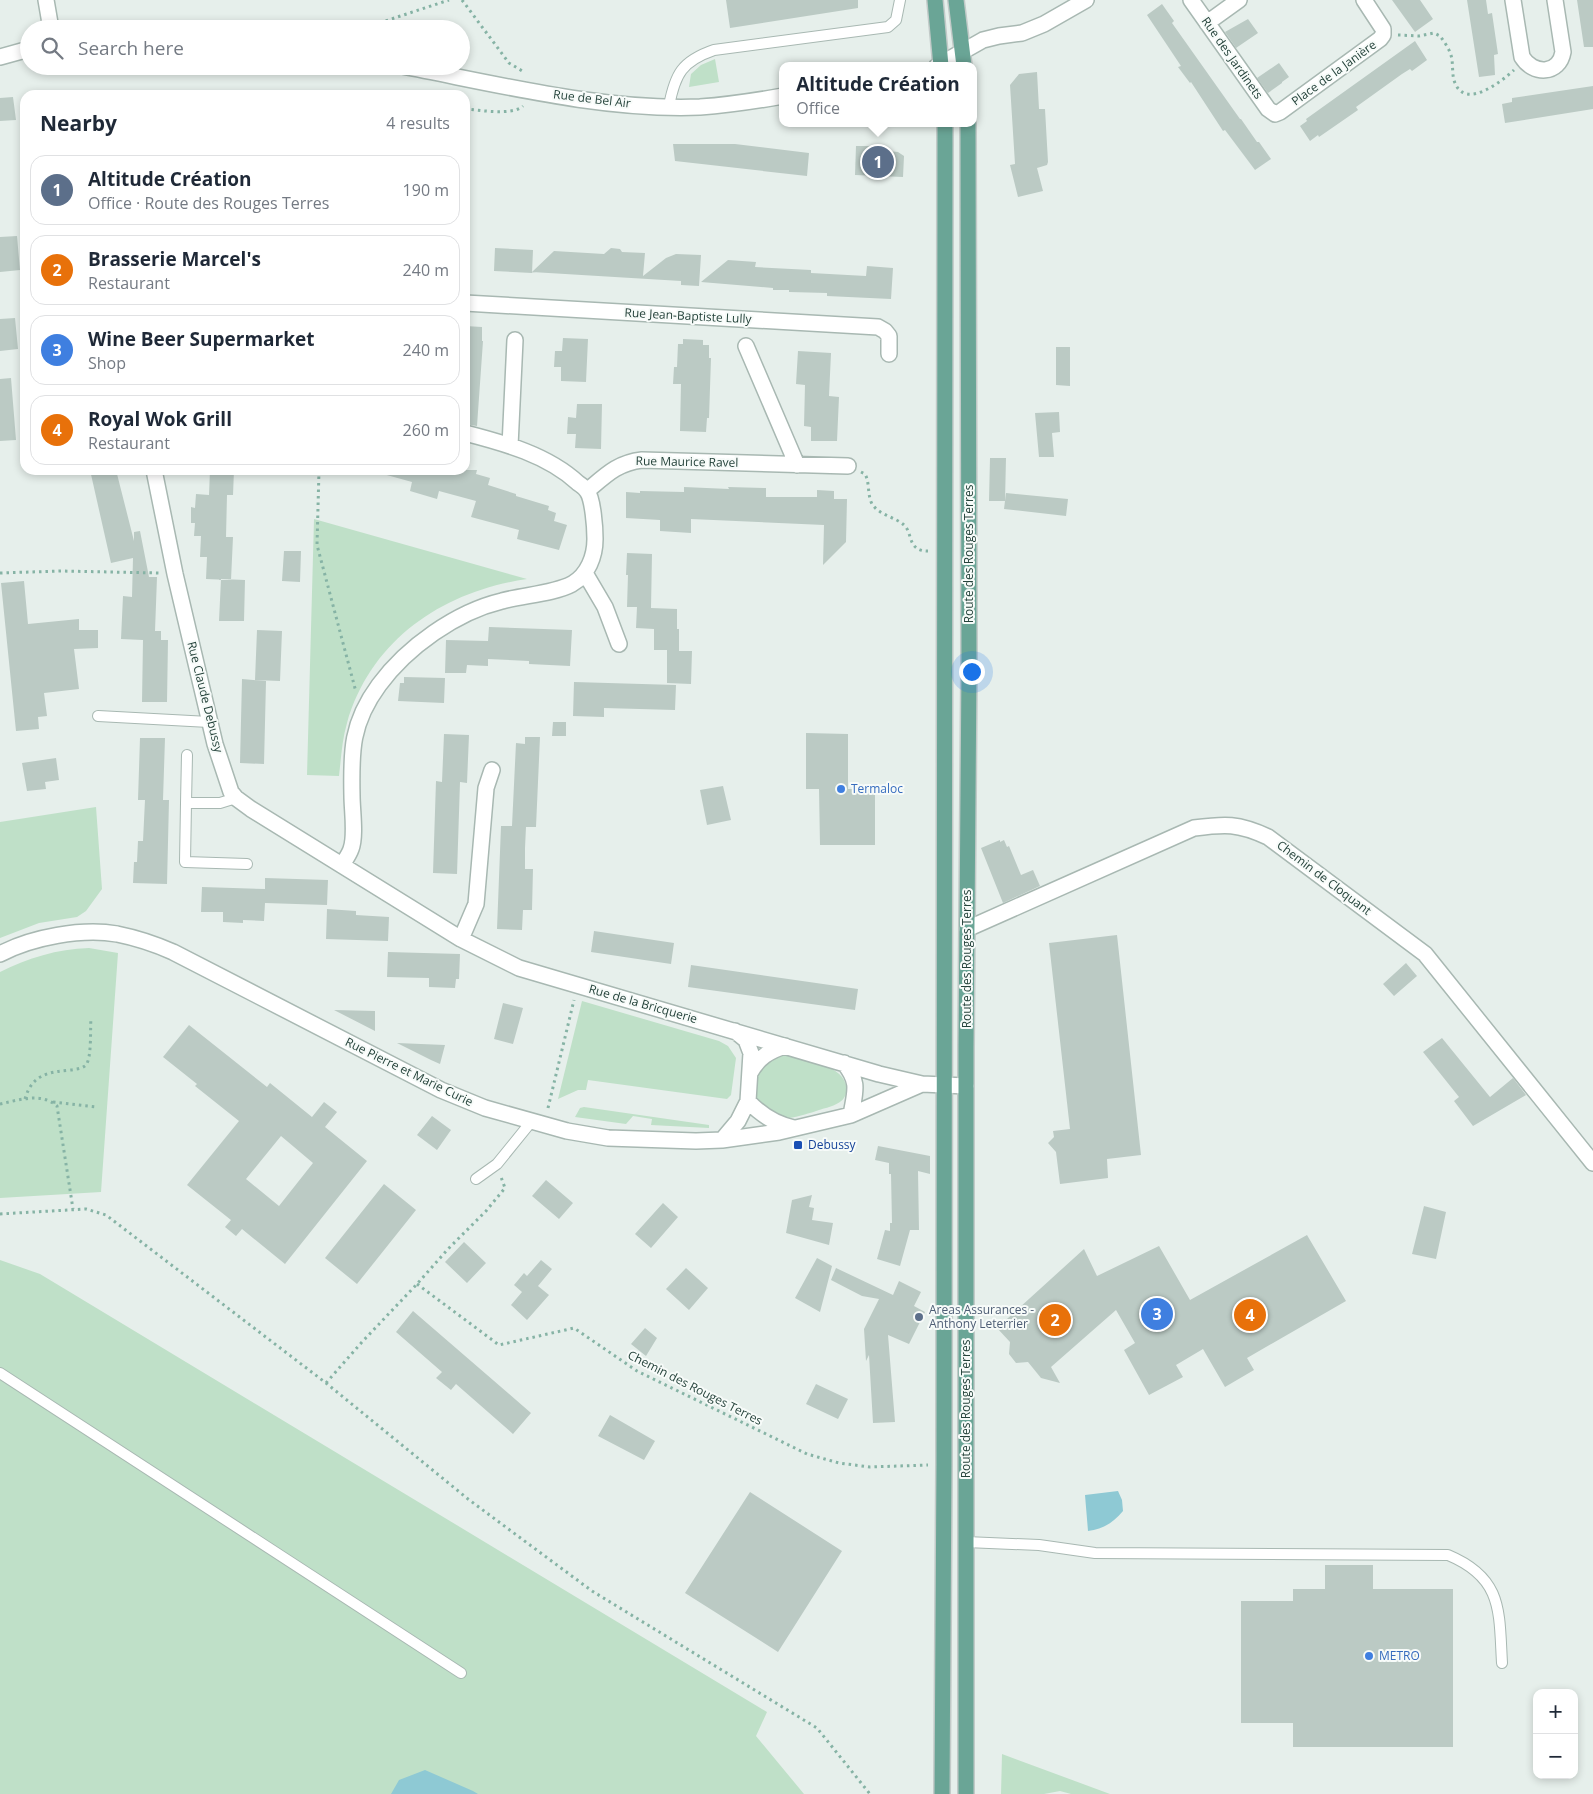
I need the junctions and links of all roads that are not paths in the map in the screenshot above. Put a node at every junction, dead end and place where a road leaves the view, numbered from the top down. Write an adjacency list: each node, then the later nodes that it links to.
1 (46, 0): 11 (street)
2 (900, 0): 19 (lane)
3 (935, 0): 16 (main road)
4 (956, 0): 15 (main road)
5 (1086, 0): 15 (street)
6 (1190, 0): 12 (street, Rue des Jardinets)
7 (1239, 0): 12 (street)
8 (1364, 0): 20 (street, Place de la Janière)
9 (1513, 0): 10 (street)
10 (1555, 0)
11 (49, 20)
12 (1207, 23): 20 (street, Rue des Jardinets)
13 (20, 52): 14 (street)
14 (0, 58)
15 (964, 59)
16 (940, 62)
17 (449, 75): 19 (street, Rue de Bel Air)
18 (779, 97): 19 (street, Rue de Bel Air)
19 (668, 106)
20 (1274, 114)
21 (944, 127): 51 (main road, Route des Rouges Terres)
22 (968, 127): 43 (main road, Route des Rouges Terres)
23 (470, 303): 26 (street, Rue Jean-Baptiste Lully)
24 (515, 340): 28 (street)
25 (746, 346): 29 (street)
26 (889, 354)
27 (470, 434): 28 (street)
28 (510, 446): 32 (street)
29 (797, 465): 30 (street, Rue Maurice Ravel); 32 (street, Rue Maurice Ravel)
30 (848, 466)
31 (156, 477): 36 (street, Rue Claude Debussy)
32 (587, 491): 33 (street)
33 (585, 573): 34 (street); 42 (street)
34 (619, 644)
35 (98, 716): 36 (lane)
36 (210, 722): 39 (street, Rue Claude Debussy)
37 (187, 755): 40 (lane)
38 (492, 770): 44 (street)
39 (236, 798): 40 (lane); 42 (street)
40 (186, 803): 41 (lane)
41 (247, 864)
42 (342, 866): 44 (street, Rue de la Bricquerie)
43 (967, 929): 52 (main road, Route des Rouges Terres); 58 (street, Chemin de Cloquant)
44 (461, 939): 46 (street, Rue de la Bricquerie)
45 (0, 954): 55 (street, Rue Pierre et Marie Curie)
46 (735, 1031): 47 (street, Rue de la Bricquerie); 49 (street)
47 (785, 1046): 48 (street, Rue de la Bricquerie); 49 (street)
48 (844, 1063): 50 (street, Rue de la Bricquerie); 54 (street)
49 (750, 1073): 53 (street)
50 (922, 1084): 51 (street, Rue de la Bricquerie); 54 (street, Rue Pierre et Marie Curie)
51 (944, 1085): 52 (street, Rue de la Bricquerie); 64 (main road, Route des Rouges Terres)
52 (966, 1086): 61 (main road, Route des Rouges Terres)
53 (748, 1101): 56 (street); 57 (street)
54 (851, 1115): 56 (street, Rue Pierre et Marie Curie)
55 (538, 1124): 57 (street, Rue Pierre et Marie Curie); 59 (lane)
56 (798, 1128): 57 (street, Rue Pierre et Marie Curie)
57 (722, 1140)
58 (1593, 1163)
59 (476, 1179)
60 (0, 1373): 63 (lane)
61 (966, 1542): 62 (lane); 65 (main road, Route des Rouges Terres)
62 (1502, 1663)
63 (461, 1674)
64 (942, 1794)
65 (966, 1794)

